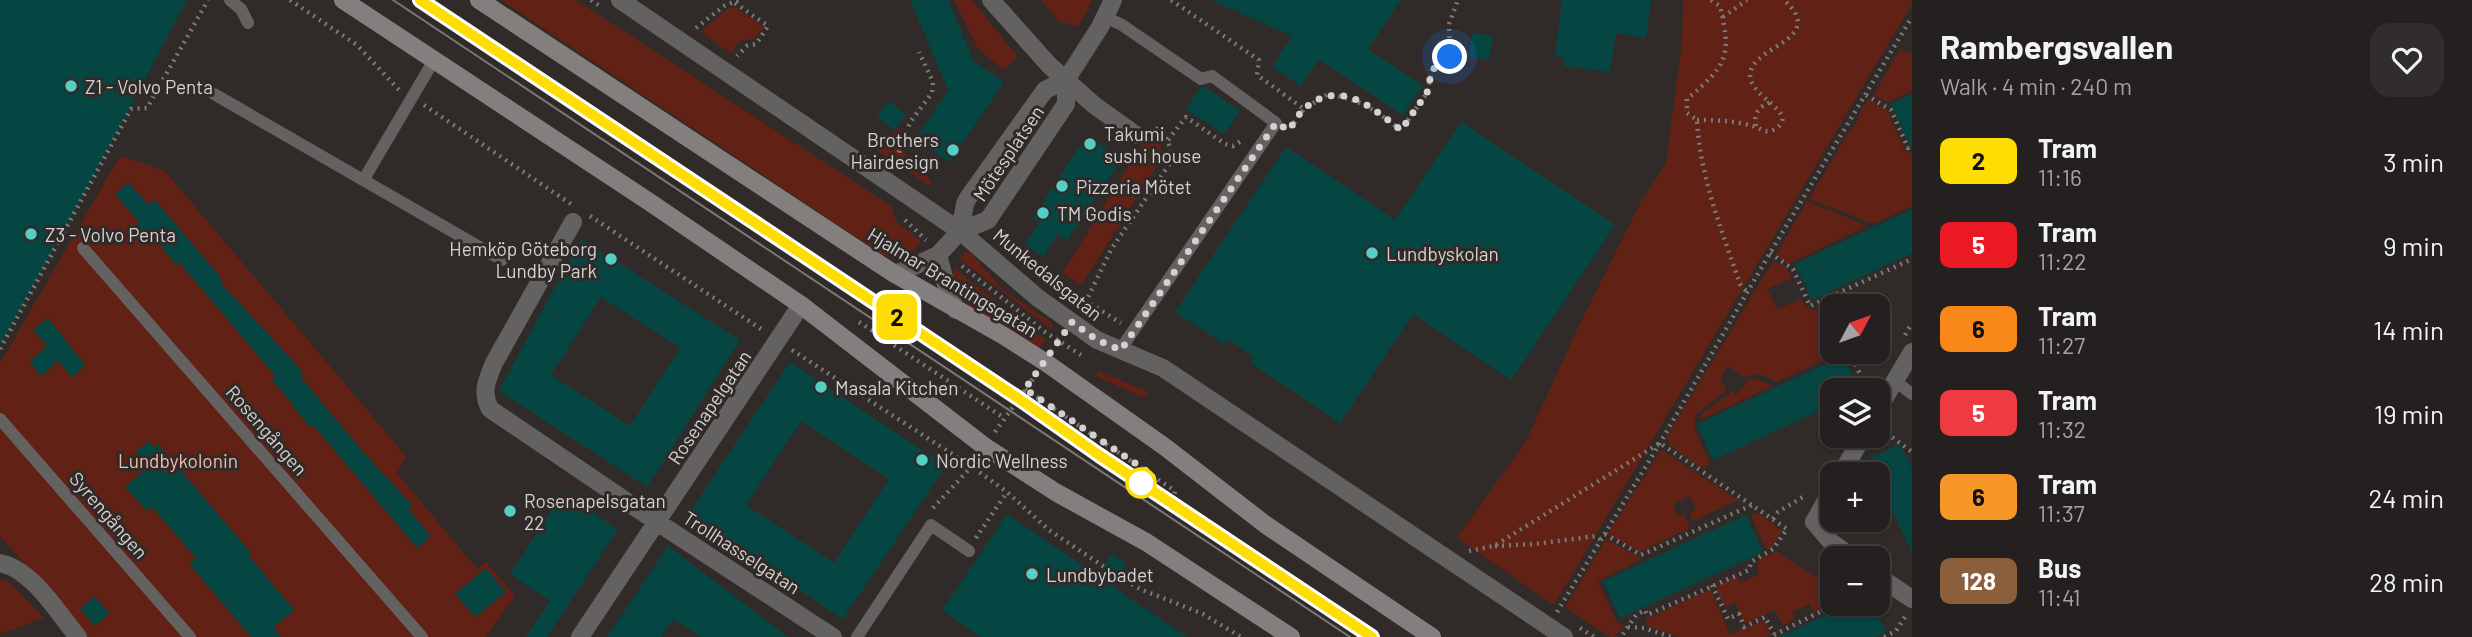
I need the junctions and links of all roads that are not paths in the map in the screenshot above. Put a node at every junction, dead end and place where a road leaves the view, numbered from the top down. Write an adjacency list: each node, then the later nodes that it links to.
1 (230, 0): 7 (lane)
2 (343, 0): 8 (main road)
3 (479, 0): 18 (main road, Hjalmar Brantingsgatan)
4 (620, 0): 14 (street, Munkedalsgatan)
5 (991, 0): 9 (street)
6 (1109, 8): 9 (street); 21 (lane)
7 (248, 23)
8 (434, 60): 12 (lane); 19 (main road)
9 (1066, 80): 11 (street); 14 (street, Mötesplatsen); 14 (street, Mötesplatsen)
10 (214, 94): 12 (lane)
11 (1140, 127)
12 (364, 179): 17 (lane)
13 (573, 222): 28 (street, Trollhasselgatan)
14 (960, 231): 16 (street, Mötesplatsen); 21 (street, Munkedalsgatan)
15 (83, 248): 38 (lane, Rosengången)
16 (938, 255): 18 (street, Mötesplatsen); 20 (street)
17 (502, 260)
18 (893, 273): 20 (main road, Hjalmar Brantingsgatan)
19 (801, 305): 28 (street, Rosenapelgatan); 42 (main road)
20 (956, 310): 43 (main road, Hjalmar Brantingsgatan)
21 (1121, 350): 44 (street, Munkedalsgatan)
22 (1912, 352): 23 (street)
23 (1895, 381): 24 (street); 25 (lane)
24 (1890, 389)
25 (1912, 394)
26 (0, 419): 37 (lane, Syrengången)
27 (1820, 511): 29 (street)
28 (657, 522): 39 (street, Rosenapelgatan); 40 (street, Trollhasselgatan)
29 (1820, 529)
30 (1822, 532): 31 (street)
31 (1836, 546)
32 (969, 551): 41 (lane)
33 (0, 563): 36 (street)
34 (1890, 584): 35 (street)
35 (1912, 599)
36 (78, 637)
37 (190, 637)
38 (422, 637)
39 (580, 637)
40 (833, 637)
41 (857, 637)
42 (1291, 637)
43 (1432, 637)
44 (1564, 637)

